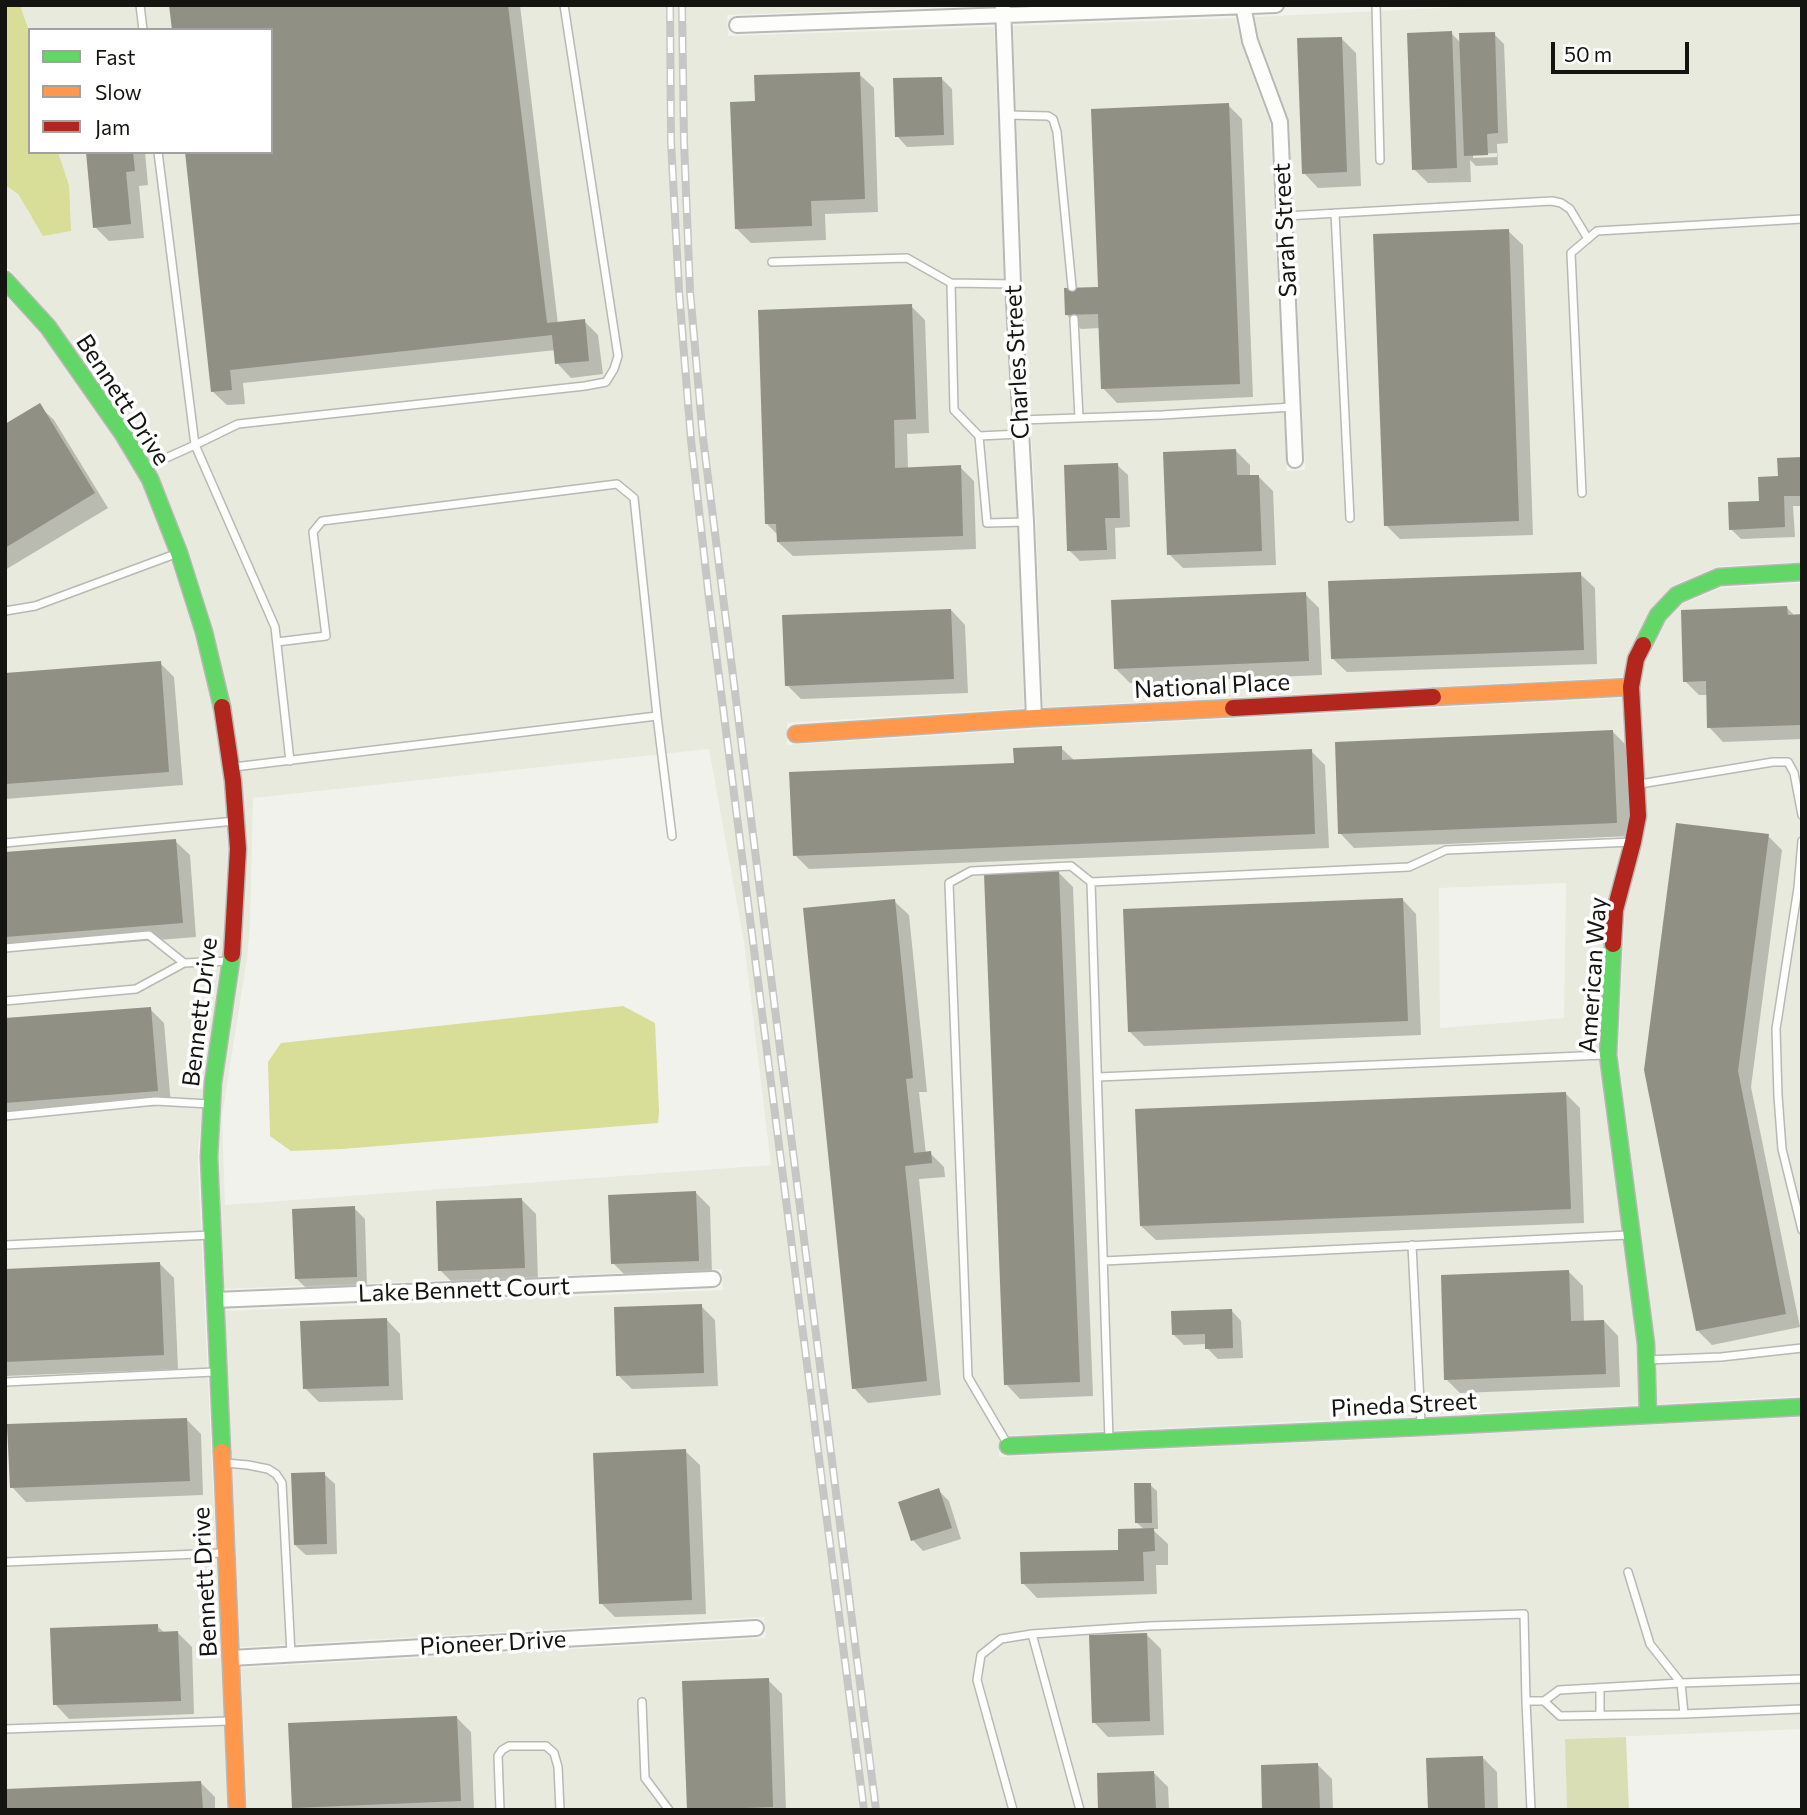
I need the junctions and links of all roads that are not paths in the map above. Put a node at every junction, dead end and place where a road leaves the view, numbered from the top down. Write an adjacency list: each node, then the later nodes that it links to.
1 (140, 5): 8 (lane)
2 (564, 5): 26 (lane)
3 (1276, 5): 5 (street)
4 (1376, 5): 11 (lane)
5 (1243, 6): 6 (street); 13 (street, Sarah Street)
6 (1003, 10): 7 (street); 9 (street, Charles Street)
7 (737, 25)
8 (143, 28)
9 (1007, 115): 19 (street, Charles Street); 20 (lane)
10 (158, 154): 26 (lane)
11 (1380, 160)
12 (1335, 213): 13 (lane); 15 (lane); 30 (lane)
13 (1284, 216): 22 (street, Sarah Street)
14 (1802, 219): 15 (lane)
15 (1588, 239): 29 (lane)
16 (772, 262): 18 (lane)
17 (5, 279): 28 (street, Bennett Drive)
18 (951, 283): 19 (lane); 25 (lane)
19 (1013, 284): 24 (street, Charles Street)
20 (1072, 287)
21 (1074, 319): 23 (lane)
22 (1293, 407): 23 (lane); 27 (street, Sarah Street)
23 (1079, 418): 24 (lane)
24 (1020, 427): 25 (lane); 31 (street, Charles Street)
25 (979, 436): 31 (lane)
26 (195, 445): 28 (lane); 35 (lane)
27 (1295, 460)
28 (143, 468): 32 (street, Bennett Drive)
29 (1582, 493)
30 (1350, 518)
31 (1027, 522): 38 (street, Charles Street)
32 (178, 552): 34 (lane); 41 (street, Bennett Drive)
33 (1802, 572): 36 (street, American Way)
34 (5, 611)
35 (277, 642): 37 (lane); 40 (lane)
36 (1631, 687): 38 (street, National Place); 42 (street, American Way)
37 (657, 716): 40 (lane); 45 (lane)
38 (1034, 718): 39 (street, National Place)
39 (796, 734)
40 (290, 761): 41 (lane)
41 (231, 768): 44 (street, Bennett Drive)
42 (1636, 784): 43 (lane); 47 (street, American Way)
43 (1802, 815)
44 (236, 821): 48 (lane); 51 (street, Bennett Drive)
45 (672, 836)
46 (1802, 841): 58 (lane)
47 (1633, 842): 49 (lane); 54 (street, American Way)
48 (5, 843)
49 (1091, 882): 55 (lane); 74 (lane)
50 (5, 948): 52 (lane)
51 (232, 961): 52 (lane); 56 (street, Bennett Drive)
52 (184, 963): 53 (lane)
53 (5, 1001)
54 (1608, 1055): 55 (lane); 60 (street, American Way)
55 (1098, 1077): 63 (lane)
56 (212, 1104): 57 (lane); 59 (street, Bennett Drive)
57 (5, 1116)
58 (1802, 1230)
59 (212, 1235): 61 (lane); 65 (street, Bennett Drive)
60 (1632, 1235): 62 (lane); 67 (street, American Way)
61 (5, 1245)
62 (1412, 1245): 63 (lane); 72 (lane)
63 (1104, 1261): 73 (lane)
64 (713, 1279): 65 (street, Lake Bennett Court)
65 (215, 1300): 68 (street, Bennett Drive)
66 (1802, 1348): 67 (lane)
67 (1647, 1360): 71 (street, American Way)
68 (218, 1372): 69 (lane); 75 (street, Bennett Drive)
69 (5, 1381)
70 (1802, 1407): 71 (street, Pineda Street)
71 (1648, 1415): 72 (street, Pineda Street)
72 (1421, 1427): 73 (street, Pineda Street)
73 (1109, 1441): 74 (street, Pineda Street)
74 (1008, 1446)
75 (222, 1463): 76 (street, Bennett Drive); 81 (lane)
76 (226, 1552): 77 (lane); 82 (street, Bennett Drive)
77 (5, 1562)
78 (1628, 1572): 84 (lane)
79 (756, 1628): 81 (street, Pioneer Drive)
80 (1032, 1634): 87 (lane); 98 (lane); 99 (lane)
81 (291, 1654): 82 (street, Pioneer Drive)
82 (231, 1658): 92 (street, Bennett Drive)
83 (1802, 1679): 84 (lane)
84 (1681, 1683): 85 (lane); 90 (lane)
85 (1600, 1688): 86 (lane); 91 (lane)
86 (1544, 1700): 87 (lane); 91 (lane)
87 (1526, 1701): 100 (lane)
88 (642, 1702): 97 (lane)
89 (1802, 1709): 90 (lane)
90 (1684, 1714): 91 (lane)
91 (1600, 1715)
92 (233, 1721): 93 (lane); 94 (street, Bennett Drive)
93 (5, 1729)
94 (237, 1810)
95 (500, 1810): 96 (lane)
96 (561, 1810)
97 (669, 1810)
98 (1013, 1810)
99 (1080, 1810)
100 (1531, 1810)

